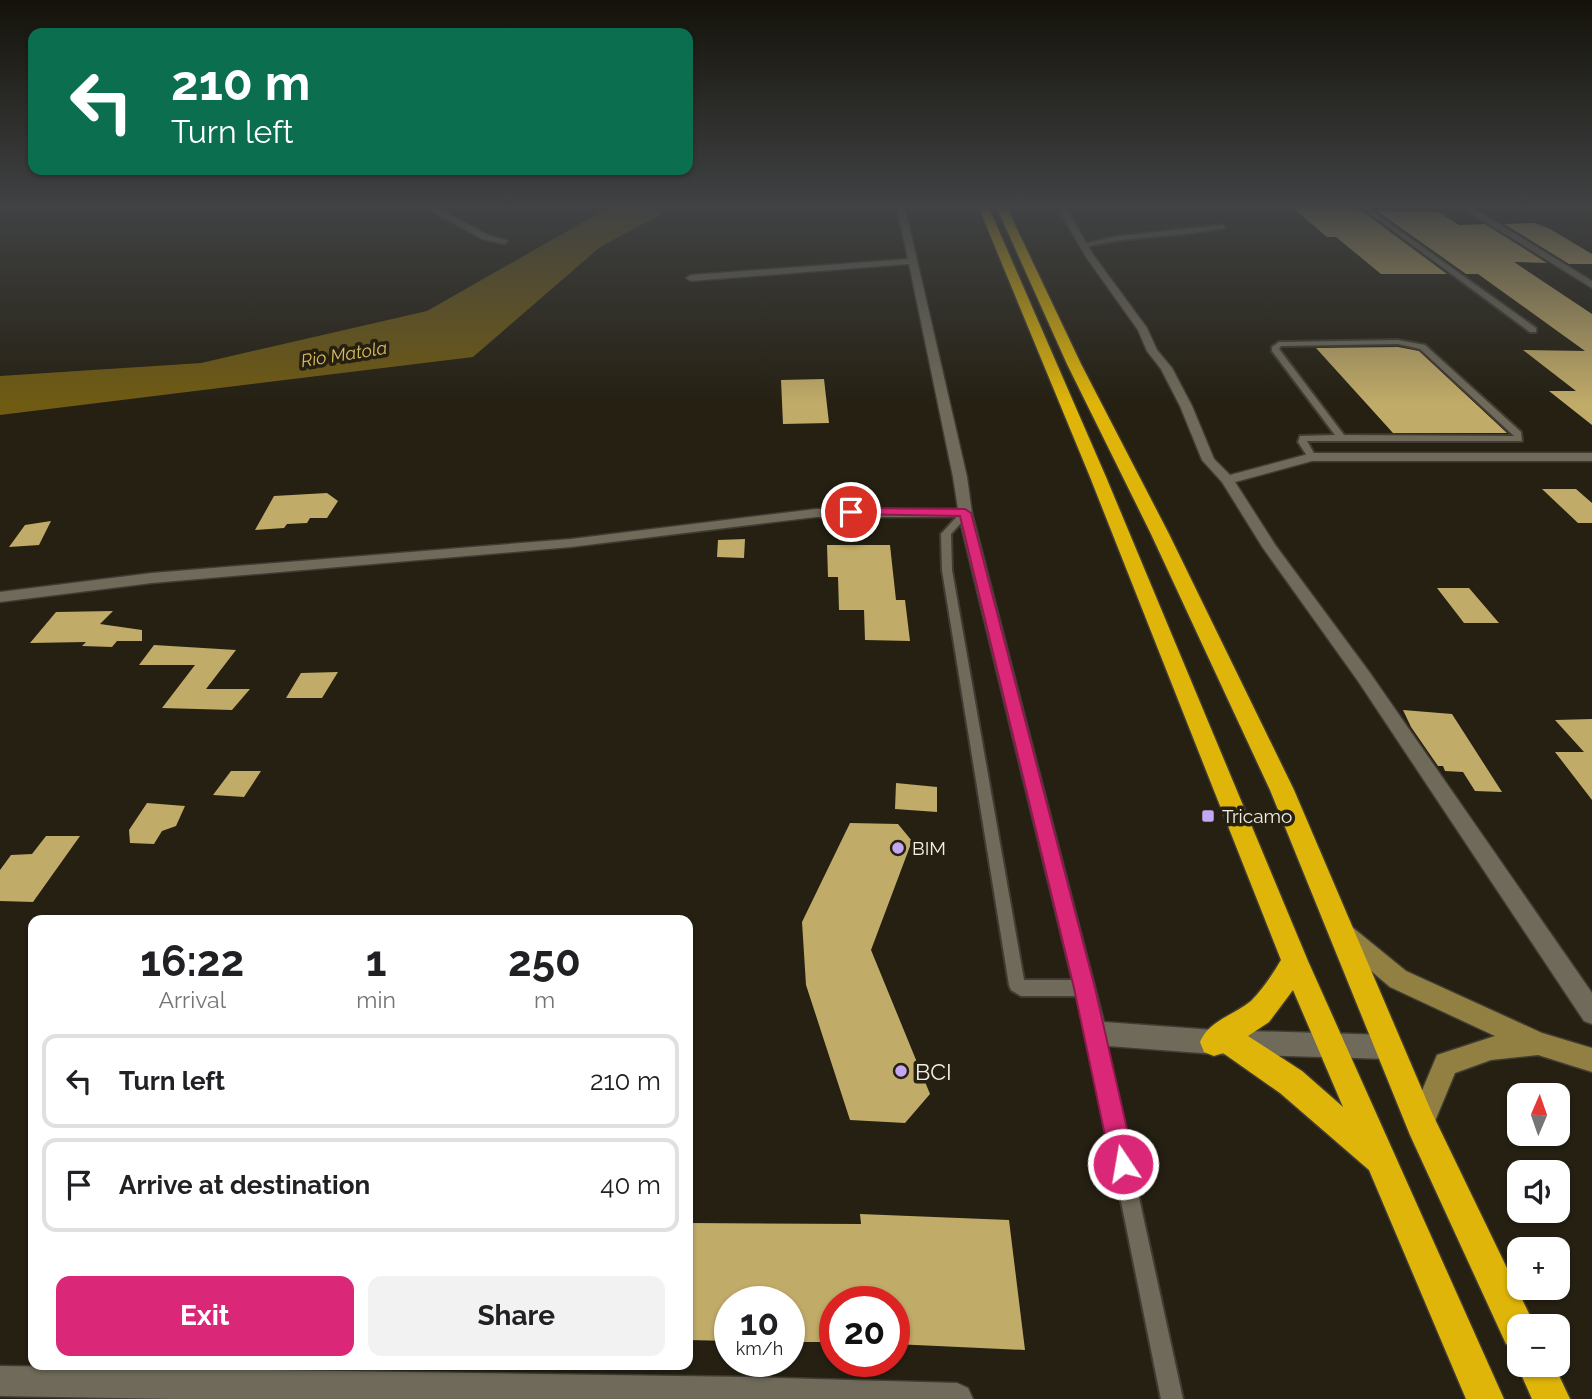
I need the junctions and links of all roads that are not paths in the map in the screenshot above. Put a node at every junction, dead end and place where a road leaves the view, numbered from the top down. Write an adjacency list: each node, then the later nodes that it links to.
1 (753, 273): 10 (street)
2 (917, 273): 17 (street)
3 (1011, 273): 20 (highway)
4 (1032, 273): 19 (highway)
5 (1102, 273): 16 (street)
6 (1454, 273): 12 (lane)
7 (1572, 273): 8 (street)
8 (1575, 275): 9 (street); 11 (street)
9 (1592, 275)
10 (691, 278)
11 (1592, 285)
12 (1533, 330)
13 (1341, 438): 13 (lane); 14 (lane)
14 (1312, 457): 15 (street); 16 (street)
15 (1592, 457)
16 (1227, 480): 22 (street)
17 (965, 513): 18 (street); 21 (street); 21 (lane)
18 (0, 597)
19 (1341, 932): 26 (street); 27 (highway)
20 (1295, 962): 24 (highway); 25 (highway)
21 (1084, 988): 23 (street)
22 (1592, 1013)
23 (1095, 1033): 24 (street); 35 (lane)
24 (1223, 1042): 25 (street); 30 (highway)
25 (1330, 1044): 27 (street); 30 (highway)
26 (1540, 1044): 28 (street); 29 (street)
27 (1389, 1047): 29 (highway)
28 (1592, 1060)
29 (1421, 1124): 31 (highway)
30 (1382, 1163): 36 (highway)
31 (1511, 1314)
32 (1541, 1377): 37 (highway)
33 (0, 1381): 34 (street)
34 (957, 1399)
35 (1172, 1399)
36 (1485, 1399)
37 (1551, 1399)

